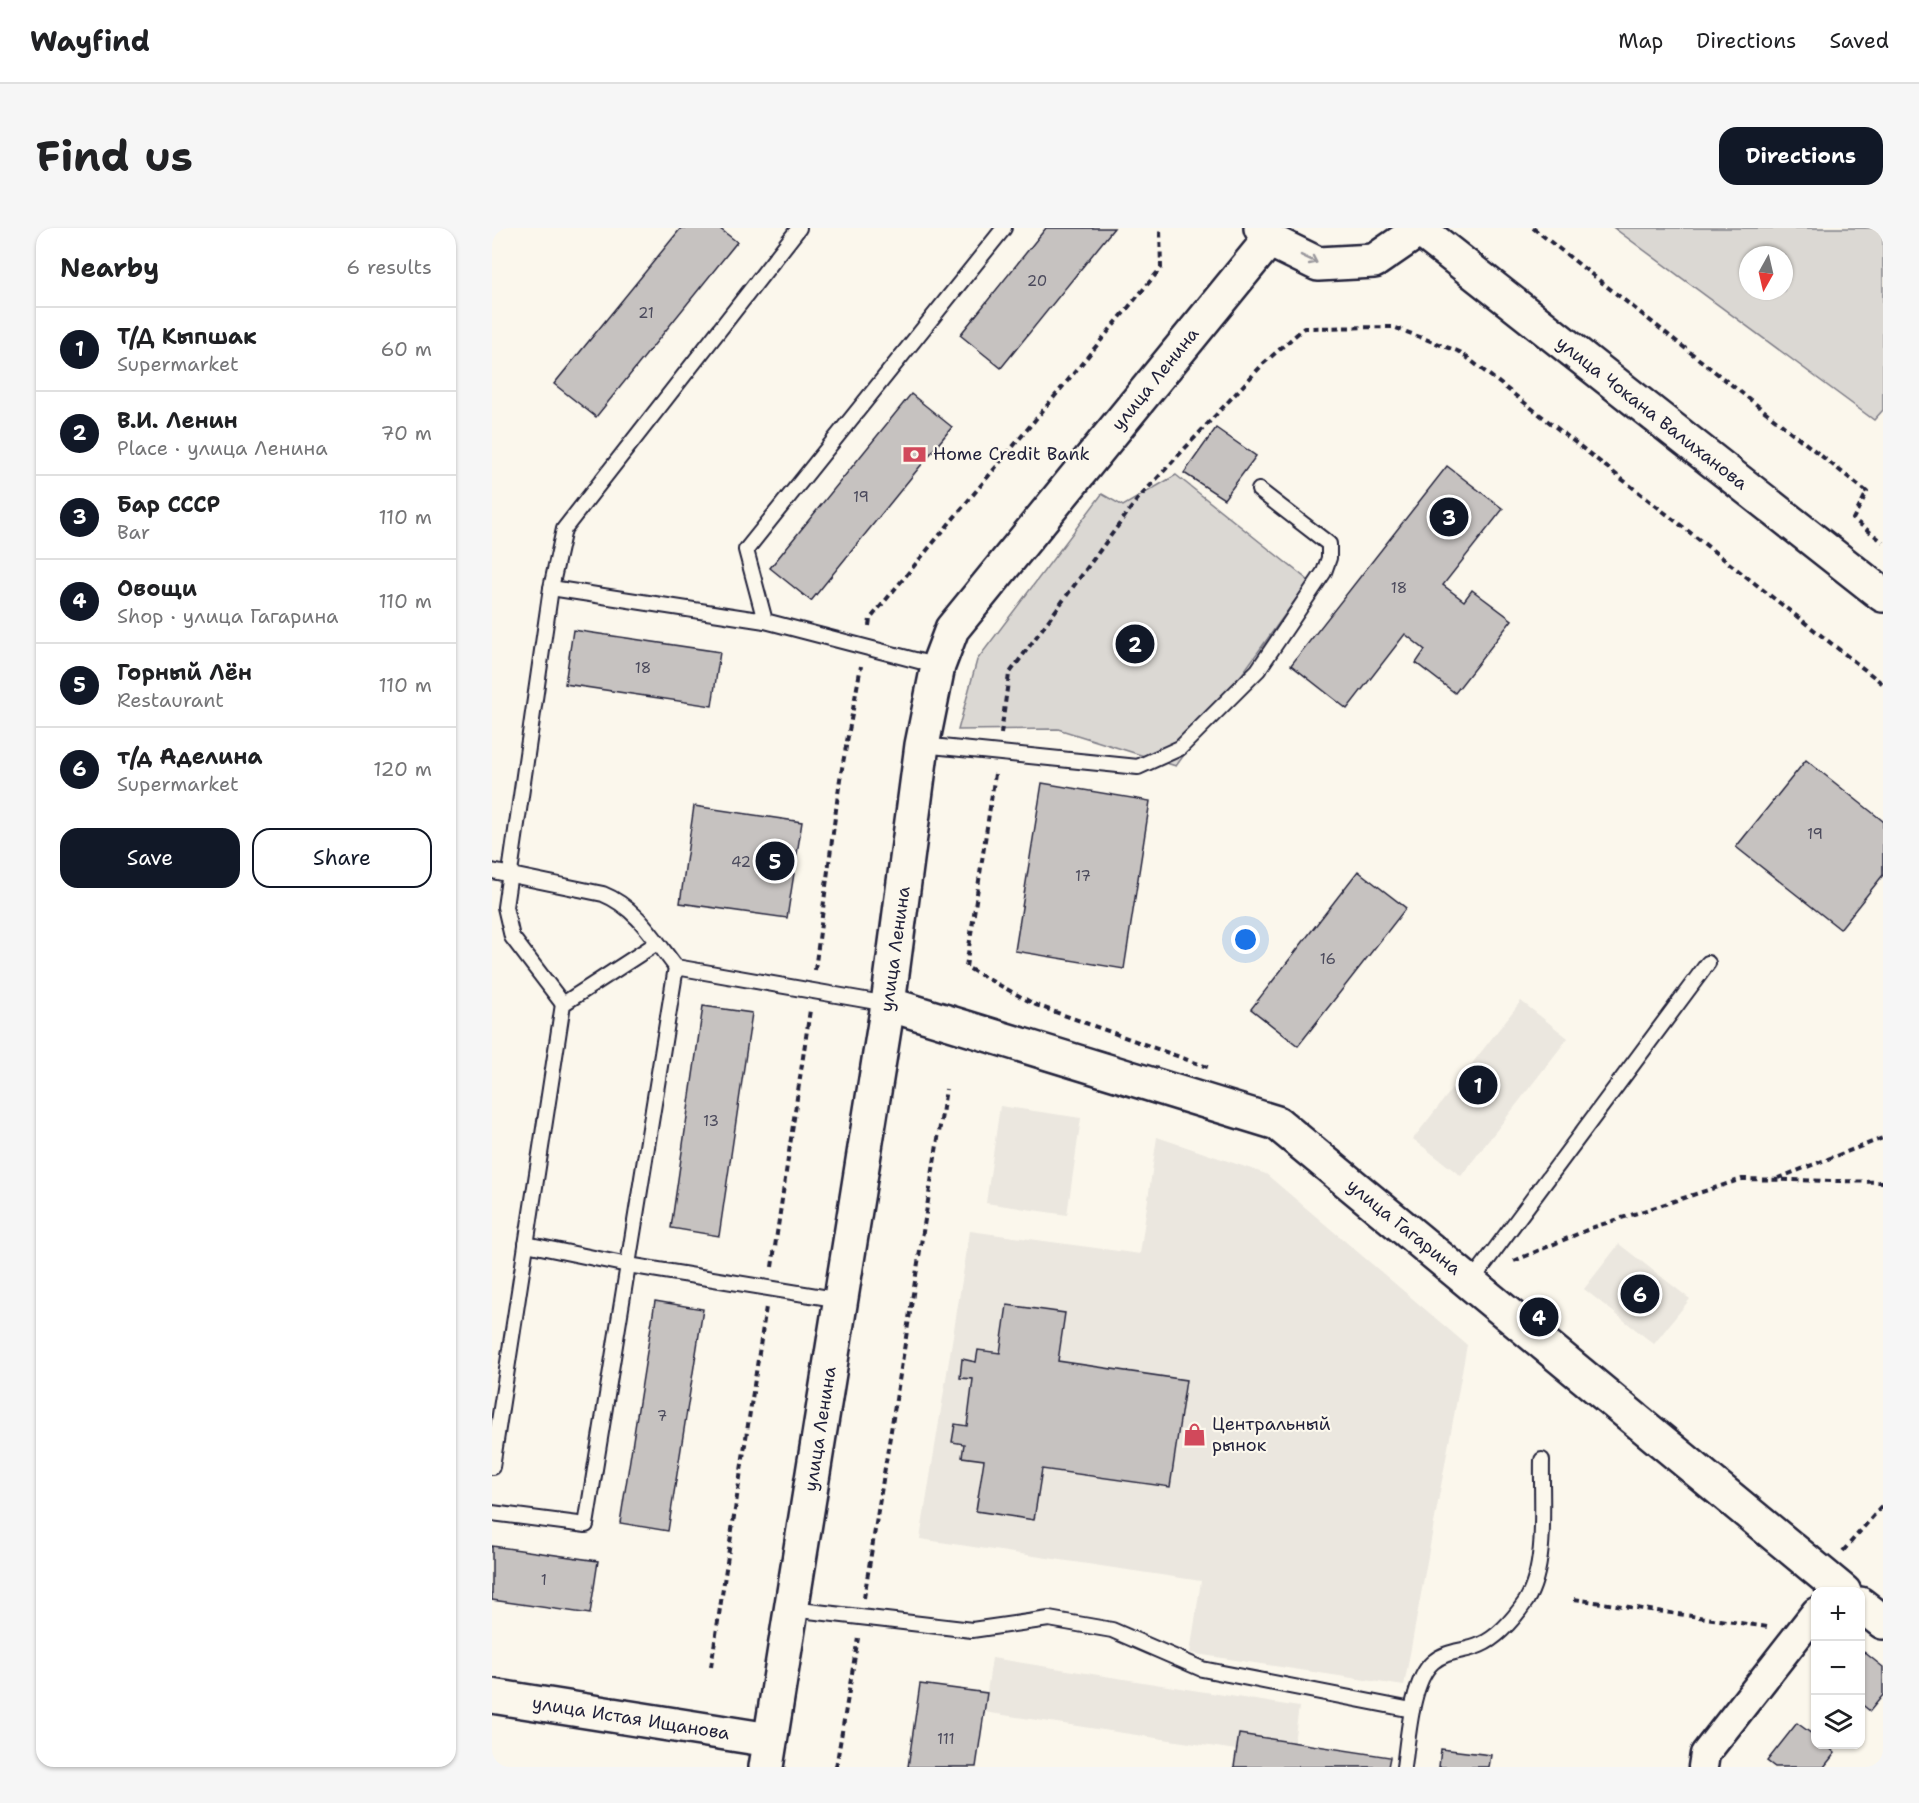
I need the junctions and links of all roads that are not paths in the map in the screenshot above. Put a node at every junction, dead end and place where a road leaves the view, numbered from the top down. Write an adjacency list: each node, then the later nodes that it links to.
1 (799, 228): 6 (lane)
2 (1004, 228): 8 (lane)
3 (1421, 229): 4 (street, one-way to 3); 7 (street, улица Чокана Валиханова)
4 (1265, 234): 9 (street, улица Ленина)
5 (1259, 490): 10 (lane)
6 (551, 588): 8 (lane); 12 (lane)
7 (1883, 595)
8 (765, 621): 9 (lane)
9 (938, 666): 10 (street, улица Ленина)
10 (922, 744): 17 (street, улица Ленина)
11 (492, 871): 12 (lane)
12 (508, 875): 13 (lane); 16 (lane)
13 (657, 943): 15 (lane); 16 (lane)
14 (1708, 963): 20 (lane)
15 (676, 967): 17 (lane); 19 (lane)
16 (563, 1004): 18 (lane)
17 (888, 1004): 20 (street, улица Гагарина); 21 (street, улица Ленина)
18 (526, 1244): 19 (lane); 23 (lane)
19 (628, 1265): 21 (lane); 24 (lane)
20 (1471, 1281): 25 (street, улица Гагарина)
21 (841, 1300): 26 (street, улица Ленина)
22 (1542, 1460): 31 (lane)
23 (492, 1467)
24 (492, 1513)
25 (1836, 1587)
26 (791, 1609): 31 (lane); 32 (street, улица Ленина)
27 (1865, 1609): 29 (street, улица Гагарина)
28 (1811, 1617): 34 (street)
29 (1883, 1622)
30 (492, 1696): 32 (street, улица Истая Ищанова)
31 (1412, 1710): 33 (lane)
32 (768, 1753)
33 (1404, 1767)
34 (1703, 1767)

